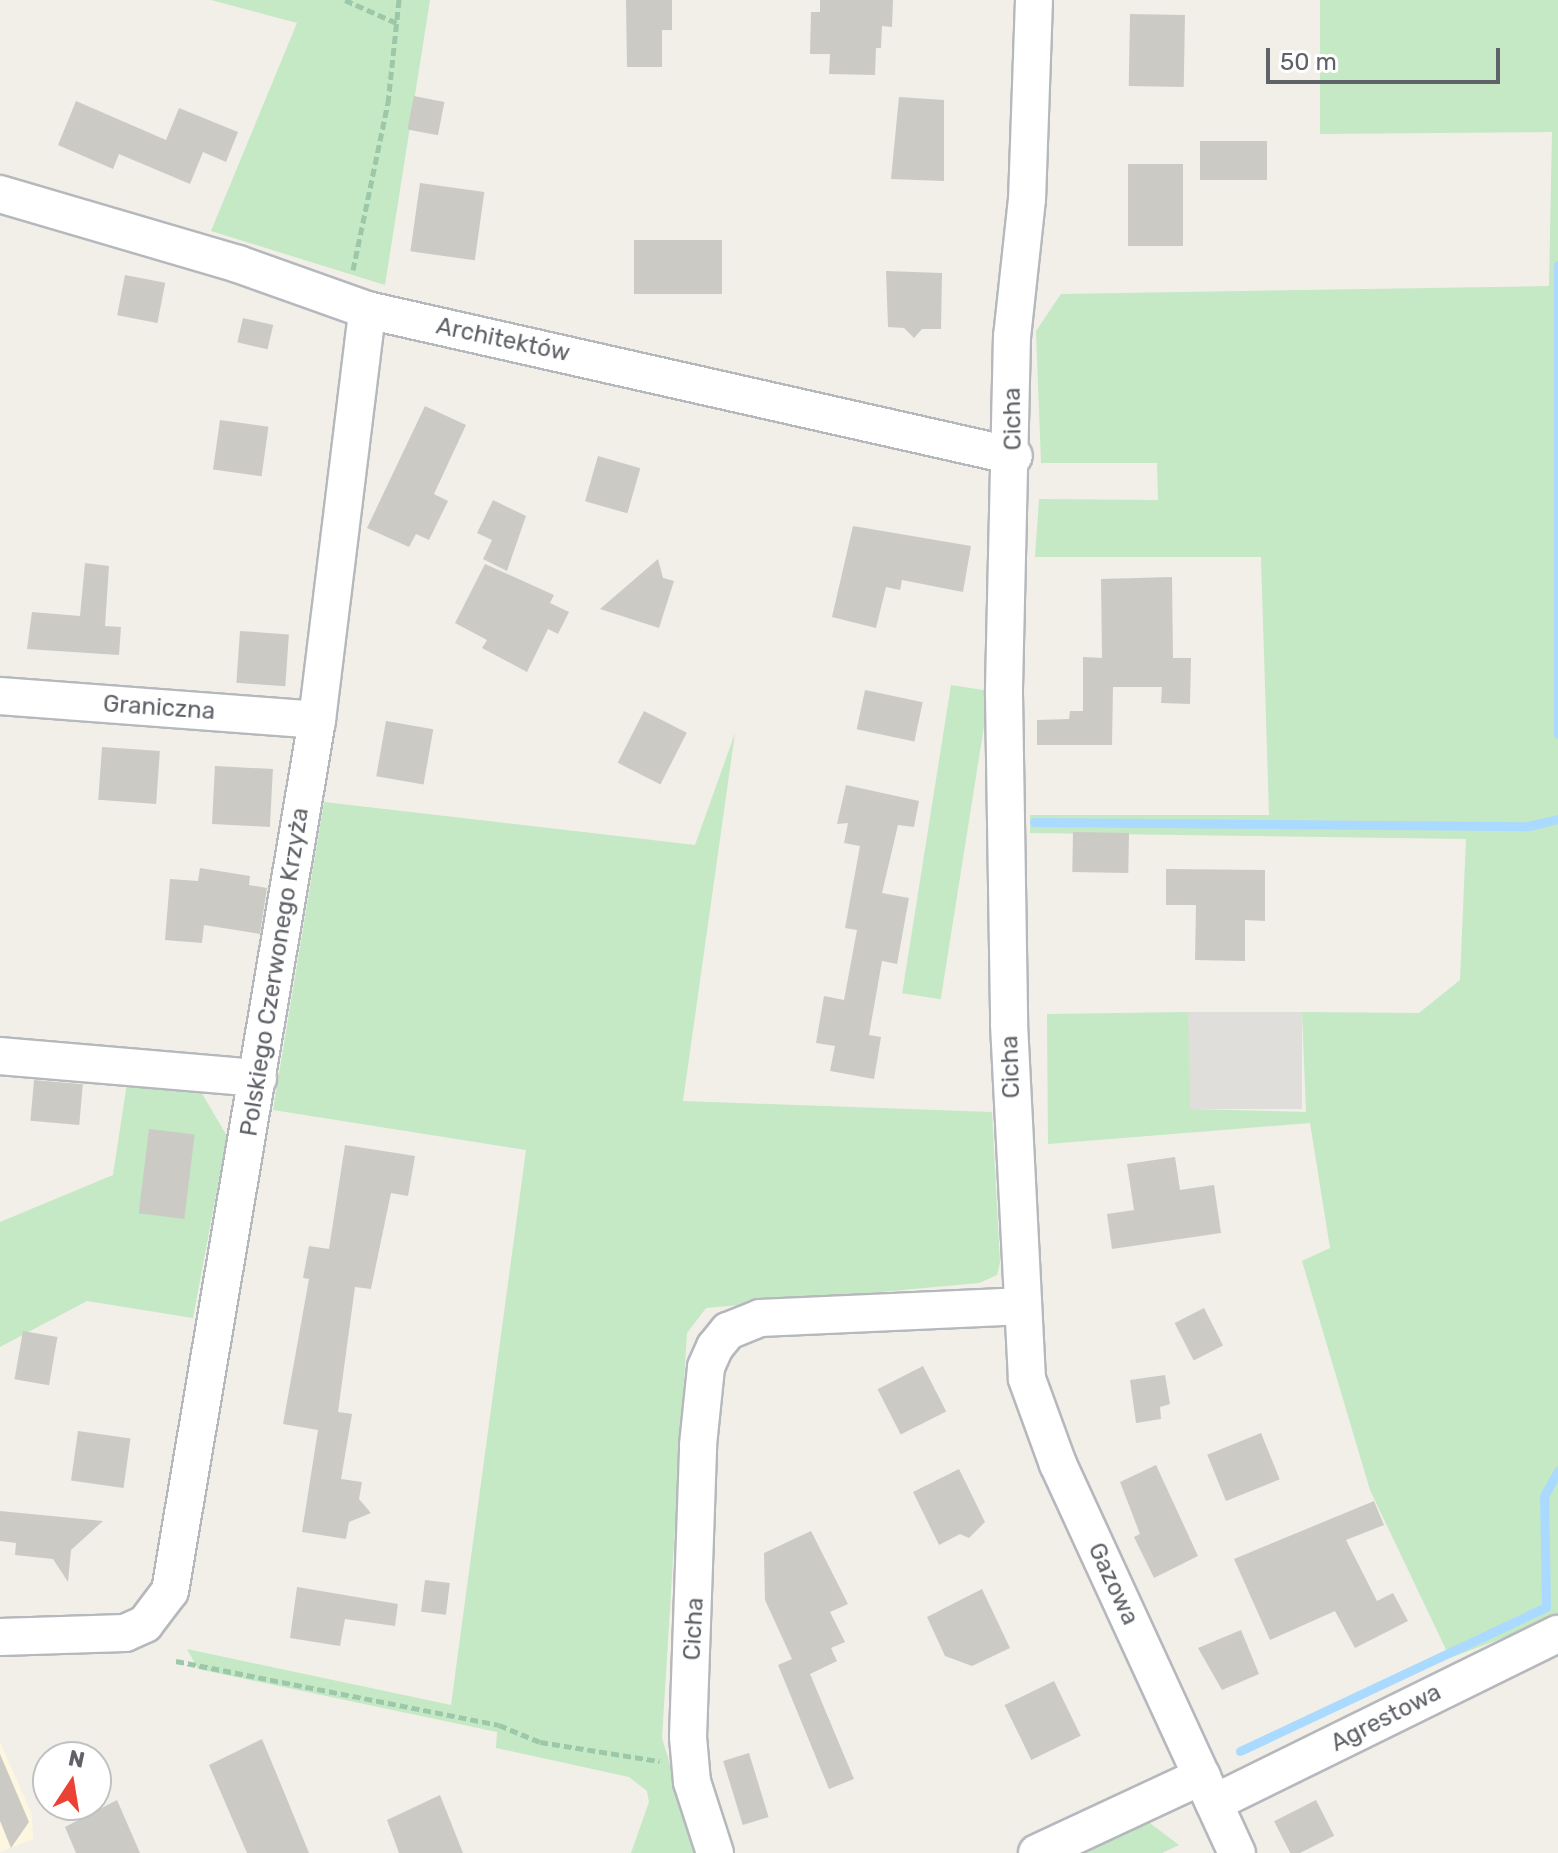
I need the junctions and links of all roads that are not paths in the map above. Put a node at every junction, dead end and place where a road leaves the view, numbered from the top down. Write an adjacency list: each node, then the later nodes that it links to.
1 (1034, 0): 4 (street, Cicha)
2 (0, 194): 3 (street, Architektów)
3 (357, 306): 4 (street, Architektów); 6 (street, Polskiego Czerwonego Krzyża)
4 (1014, 456): 9 (street, Cicha)
5 (0, 696): 6 (street, Graniczna)
6 (317, 720): 8 (street, Polskiego Czerwonego Krzyża)
7 (0, 1056): 8 (street)
8 (258, 1078): 11 (street, Polskiego Czerwonego Krzyża)
9 (1020, 1306): 12 (street, Gazowa); 13 (street, Cicha)
10 (1558, 1634): 12 (street, Agrestowa)
11 (0, 1637)
12 (1208, 1790): 14 (street, Agrestowa); 15 (street, Gazowa)
13 (715, 1853)
14 (1037, 1853)
15 (1237, 1853)

